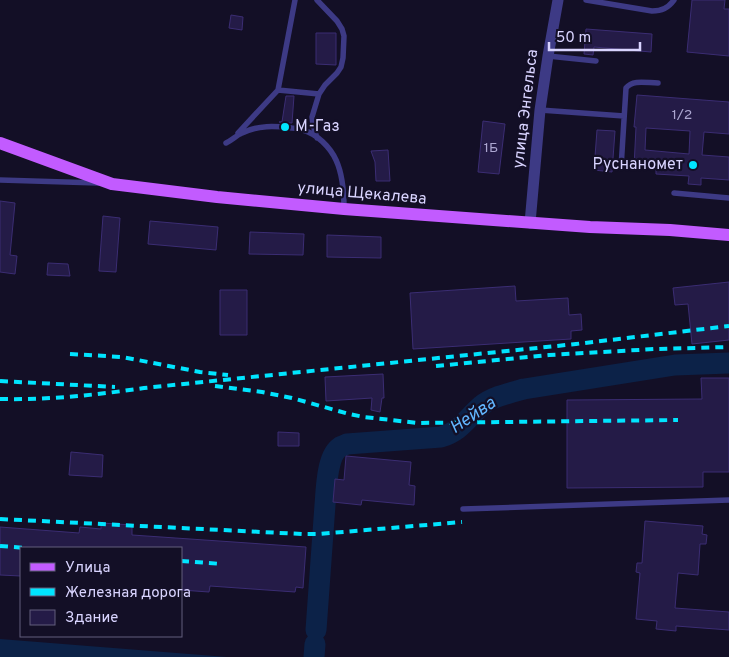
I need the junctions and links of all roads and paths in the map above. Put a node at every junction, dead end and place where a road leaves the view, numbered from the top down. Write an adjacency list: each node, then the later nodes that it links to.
1 (296, 0): 9 (lane)
2 (317, 0): 10 (lane)
3 (558, 0): 6 (street, улица Энгельса)
4 (586, 0): 5 (lane)
5 (674, 0)
6 (548, 56): 7 (lane); 11 (street, улица Энгельса)
7 (596, 61)
8 (658, 83): 12 (lane)
9 (278, 90): 10 (lane); 13 (lane)
10 (319, 94): 14 (lane)
11 (540, 110): 12 (lane); 23 (street, улица Энгельса)
12 (624, 116): 17 (lane)
13 (235, 138): 14 (lane); 16 (lane)
14 (318, 138): 22 (lane)
15 (0, 143): 19 (main road, улица Щекалева)
16 (226, 143)
17 (621, 168)
18 (0, 180): 19 (lane)
19 (112, 184): 22 (main road, улица Щекалева)
20 (674, 193): 21 (lane)
21 (729, 198)
22 (344, 209): 23 (main road, улица Щекалева)
23 (530, 223): 24 (main road, улица Щекалева)
24 (729, 235)
25 (729, 500): 26 (lane)
26 (462, 509)

